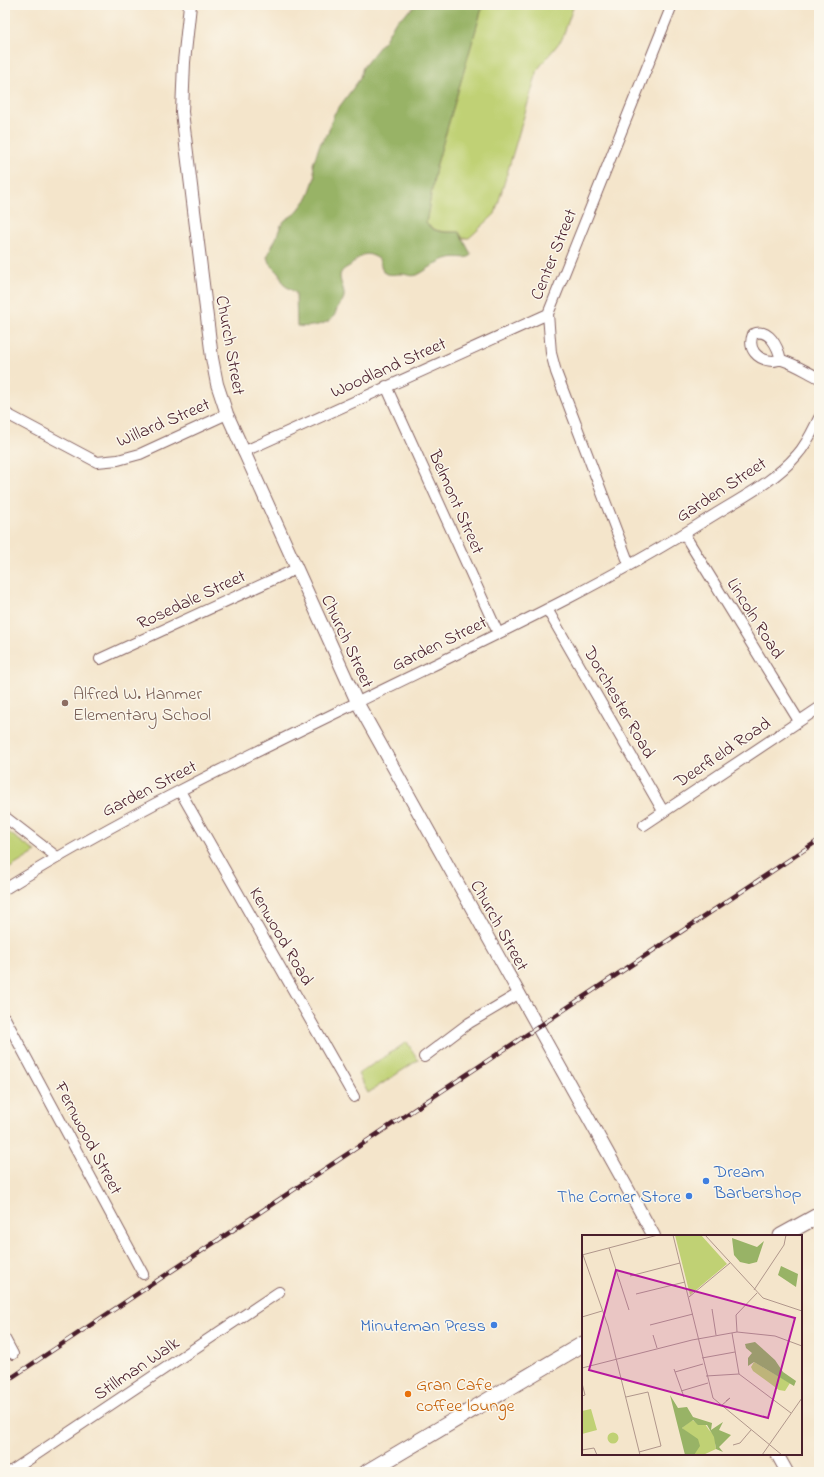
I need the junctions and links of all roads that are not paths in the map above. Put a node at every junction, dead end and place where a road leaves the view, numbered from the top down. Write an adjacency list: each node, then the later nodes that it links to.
1 (190, 5): 8 (street, Church Street)
2 (672, 5): 3 (street, Center Street)
3 (548, 314): 6 (street, Woodland Street); 12 (street, Center Street)
4 (781, 360): 5 (street)
5 (819, 378)
6 (386, 386): 10 (street, Woodland Street); 15 (street, Belmont Street)
7 (5, 413): 8 (street, Willard Street)
8 (227, 414): 10 (street, Church Street)
9 (819, 418): 11 (street, Garden Street)
10 (243, 452): 13 (street, Church Street)
11 (684, 534): 12 (street, Garden Street); 19 (street, Lincoln Road)
12 (629, 564): 14 (street, Garden Street)
13 (296, 569): 16 (street, Rosedale Street); 17 (street, Church Street)
14 (547, 609): 15 (street, Garden Street); 21 (street, Dorchester Road)
15 (498, 633): 17 (street, Garden Street)
16 (100, 660)
17 (357, 702): 20 (street, Garden Street); 26 (street, Church Street)
18 (819, 708): 19 (street, Deerfield Road)
19 (800, 721): 21 (street, Deerfield Road)
20 (180, 791): 24 (street, Garden Street); 29 (street, Kenwood Road)
21 (663, 811): 23 (street, Deerfield Road)
22 (5, 817): 24 (street)
23 (644, 825)
24 (57, 857): 25 (street, Garden Street)
25 (5, 889)
26 (518, 994): 28 (street); 31 (street, Church Street)
27 (5, 1018): 33 (street, Fernwood Street)
28 (424, 1056)
29 (354, 1097)
30 (819, 1215): 32 (main road)
31 (653, 1235)
32 (783, 1235)
33 (143, 1274)
34 (279, 1292): 39 (street, Stillman Walk)
35 (5, 1339): 37 (street)
36 (582, 1345): 40 (main road)
37 (13, 1354)
38 (778, 1455): 41 (street)
39 (10, 1472)
40 (367, 1472)
41 (787, 1472)

